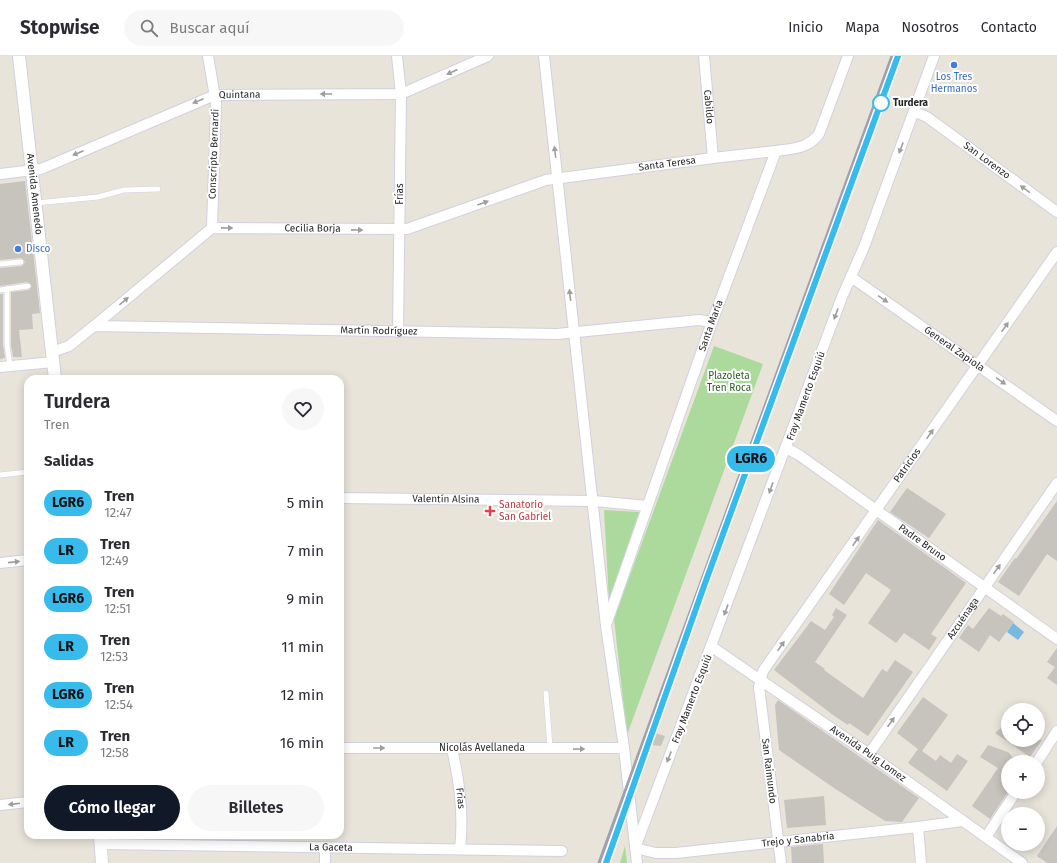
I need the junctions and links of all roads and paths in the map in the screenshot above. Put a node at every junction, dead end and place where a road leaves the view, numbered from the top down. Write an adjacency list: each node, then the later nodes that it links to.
1 (19, 56): 14 (street, Avenida Amenedo)
2 (208, 56): 9 (street, Conscripto Bernardi)
3 (396, 56): 10 (street, Frías)
4 (488, 56): 10 (street, Quintana, one-way to 10)
5 (544, 56): 16 (street, one-way to 5)
6 (704, 56): 13 (street, Cabildo)
7 (848, 56): 12 (street)
8 (934, 56): 11 (street, Fray Mamerto Esquiú)
9 (215, 94): 10 (street, Quintana, one-way to 9); 14 (street, Quintana, one-way to 14); 20 (street, Conscripto Bernardi)
10 (401, 94): 21 (street, Frías)
11 (915, 112): 19 (street, San Lorenzo, one-way to 11); 25 (street, Fray Mamerto Esquiú, one-way to 25)
12 (776, 152): 13 (street, Santa Teresa); 29 (street, Santa María)
13 (713, 158): 16 (street, Santa Teresa)
14 (32, 171): 15 (street, Quintana); 18 (street, Avenida Amenedo)
15 (0, 174)
16 (558, 178): 21 (street, Cecilia Borja, one-way to 16); 32 (street, one-way to 16)
17 (158, 189): 18 (lane)
18 (36, 203): 35 (street, Avenida Amenedo)
19 (1057, 212)
20 (212, 228): 21 (street, Cecilia Borja, one-way to 21); 30 (street, one-way to 20)
21 (400, 230): 31 (street, Frías)
22 (1057, 252): 36 (street, Patricios, one-way to 22)
23 (21, 262): 24 (lane)
24 (0, 264)
25 (850, 278): 36 (street, General Zapiola, one-way to 36); 40 (street, Fray Mamerto Esquiú, one-way to 40)
26 (28, 286): 27 (lane)
27 (7, 289): 28 (lane); 33 (lane)
28 (0, 290)
29 (712, 322): 32 (street, Martín Rodríguez); 46 (street, Santa María)
30 (94, 326): 31 (street, Martín Rodríguez); 35 (street)
31 (398, 332): 32 (street, Martín Rodríguez)
32 (574, 334): 45 (street)
33 (7, 344): 34 (lane); 37 (lane)
34 (0, 345)
35 (53, 357): 37 (street); 38 (street, Avenida Amenedo)
36 (978, 365): 39 (street, General Zapiola, one-way to 39); 47 (street, Patricios, one-way to 36)
37 (5, 366)
38 (55, 375)
39 (1057, 421)
40 (786, 448): 47 (street, Padre Bruno); 53 (street, Fray Mamerto Esquiú, one-way to 53)
41 (24, 472): 42 (lane)
42 (0, 475)
43 (1057, 483): 50 (street, Azcuénaga, one-way to 43)
44 (344, 498): 45 (street, Valentín Alsina)
45 (594, 501): 46 (street, Valentín Alsina); 51 (street)
46 (647, 506): 51 (street, Santa María)
47 (877, 511): 50 (street, Padre Bruno); 54 (street, Patricios, one-way to 47)
48 (24, 560): 49 (street, one-way to 48)
49 (0, 563)
50 (984, 587): 52 (street, Padre Bruno); 61 (street, Azcuénaga, one-way to 50)
51 (606, 626): 59 (street)
52 (1057, 639)
53 (712, 647): 54 (street, Avenida Puig Lomez); 72 (street, Fray Mamerto Esquiú, one-way to 72)
54 (760, 679): 61 (street, Avenida Puig Lomez); 70 (street, San Raimundo)
55 (546, 693): 60 (lane)
56 (1057, 732): 62 (street)
57 (344, 748): 58 (street, Nicolás Avellaneda, one-way to 58)
58 (452, 748): 60 (street, Nicolás Avellaneda); 73 (street, Frías)
59 (624, 748): 60 (street, Nicolás Avellaneda, one-way to 59); 72 (street)
60 (550, 749)
61 (869, 754): 66 (street, Avenida Puig Lomez)
62 (1041, 755)
63 (1011, 799): 68 (street)
64 (24, 802): 65 (street, one-way to 65)
65 (0, 805)
66 (962, 821): 67 (street, Trejo y Sanabria); 68 (street, Avenida Puig Lomez)
67 (918, 827): 70 (street, Trejo y Sanabria); 79 (street)
68 (986, 838): 80 (street, Avenida Puig Lomez)
69 (100, 839): 71 (street, La Gaceta); 75 (street)
70 (778, 841): 72 (street, Trejo y Sanabria); 78 (street, San Raimundo)
71 (325, 847): 73 (street, La Gaceta); 76 (street)
72 (635, 848): 77 (street)
73 (460, 849): 74 (street, La Gaceta)
74 (562, 851)
75 (102, 863)
76 (325, 863)
77 (636, 863)
78 (781, 863)
79 (921, 863)
80 (1022, 863)

